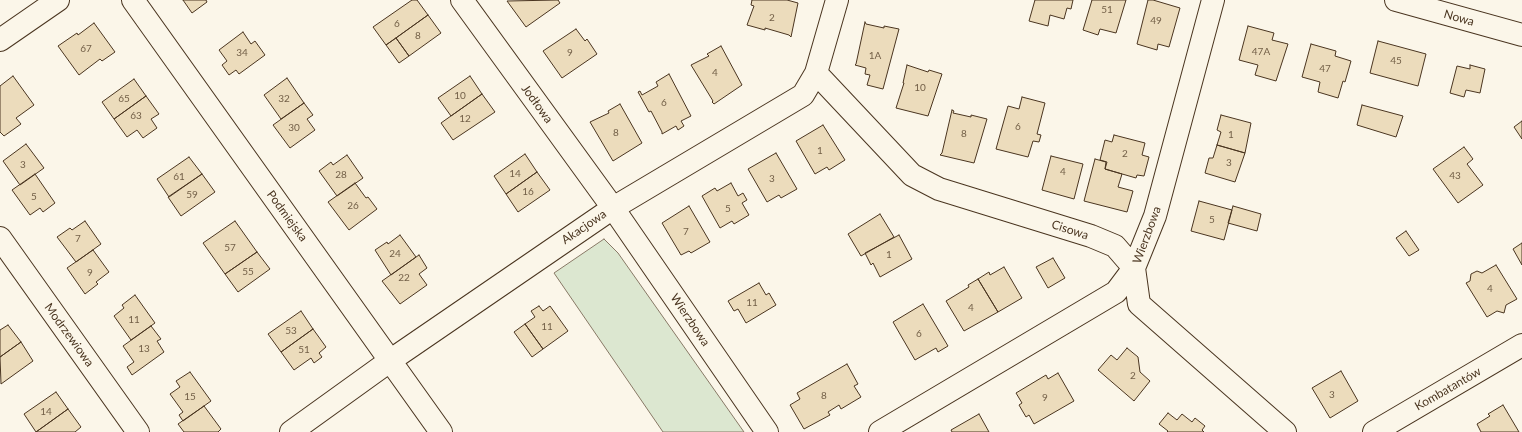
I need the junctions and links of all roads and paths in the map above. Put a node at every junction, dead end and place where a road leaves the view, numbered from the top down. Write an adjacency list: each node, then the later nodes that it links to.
1 (58, 0): 9 (street)
2 (133, 0): 15 (street, Podmiejska)
3 (462, 0): 11 (street, Jodłowa)
4 (838, 0): 10 (street, Akacjowa)
5 (1213, 0): 13 (street, Wierzbowa)
6 (1396, 0): 7 (street, Nowa)
7 (1428, 4): 8 (street, Nowa)
8 (1522, 35)
9 (0, 40)
10 (816, 73): 11 (street, Akacjowa); 13 (street, Cisowa)
11 (612, 208): 15 (street, Akacjowa); 20 (street, Wierzbowa)
12 (0, 238): 17 (street, Modrzewiowa)
13 (1134, 268): 16 (street, Wierzbowa); 21 (street)
14 (1522, 345): 22 (street, Kombatantów)
15 (391, 360): 18 (street, Akacjowa); 19 (street, Podmiejska)
16 (891, 429)
17 (138, 432)
18 (291, 432)
19 (441, 432)
20 (767, 432)
21 (1285, 432)
22 (1374, 432)

